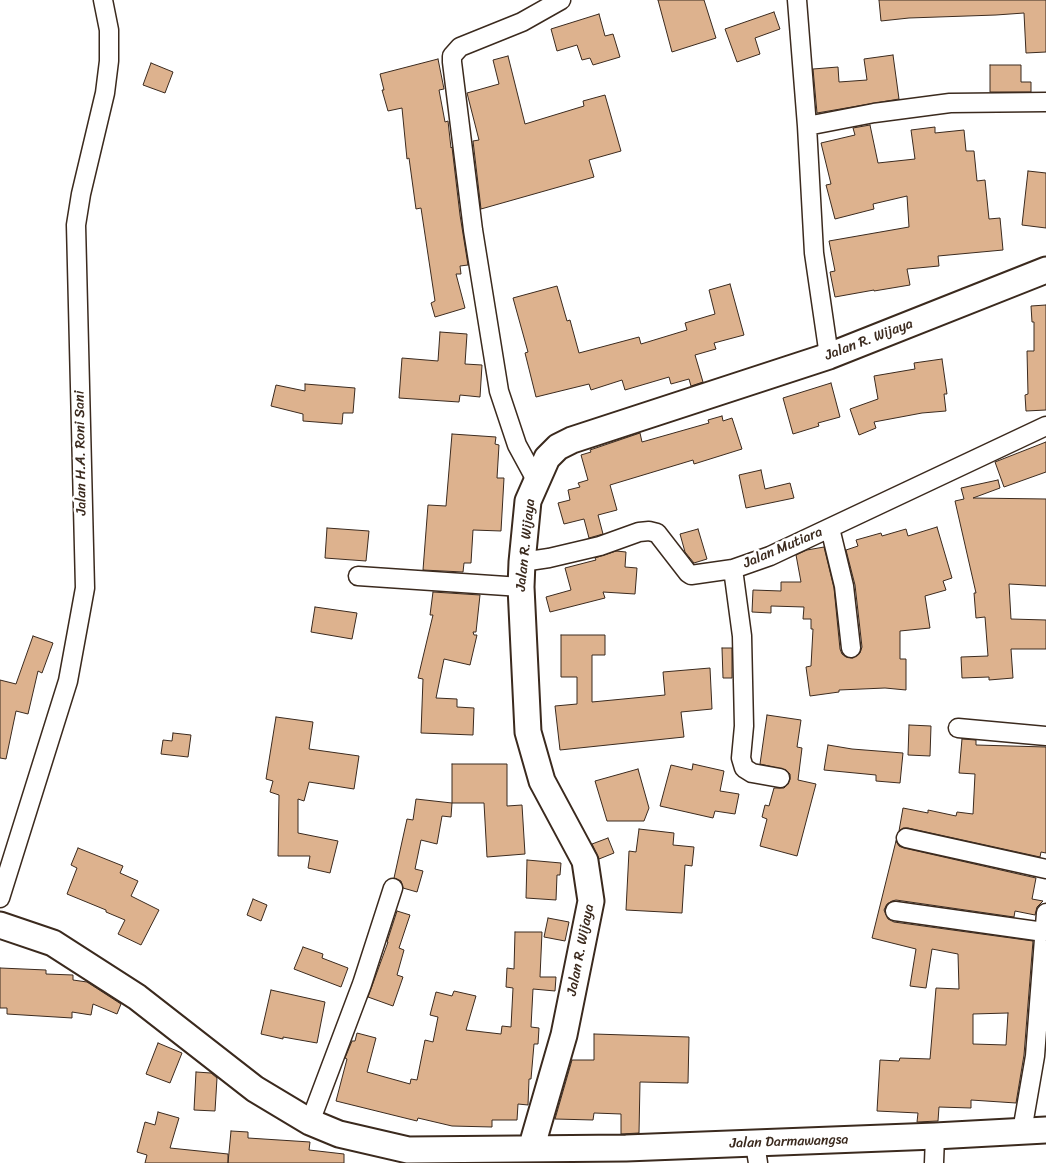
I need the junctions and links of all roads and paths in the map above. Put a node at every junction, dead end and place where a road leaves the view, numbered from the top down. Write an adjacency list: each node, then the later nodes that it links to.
1 (103, 0): 22 (street, Jalan H.A. Roni Sani)
2 (561, 0): 9 (street)
3 (797, 0): 5 (street)
4 (1046, 102): 5 (street)
5 (807, 126): 7 (street)
6 (1046, 270): 7 (street, Jalan R. Wijaya)
7 (829, 356): 9 (street, Jalan R. Wijaya)
8 (1046, 426): 10 (street, Jalan Mutiara)
9 (536, 480): 11 (street, Jalan R. Wijaya)
10 (830, 528): 12 (street, Jalan Mutiara); 15 (street)
11 (522, 562): 12 (street, Jalan Mutiara); 14 (street, Jalan R. Wijaya)
12 (733, 568): 18 (street)
13 (358, 576): 14 (street)
14 (520, 587): 31 (street, Jalan R. Wijaya)
15 (851, 648)
16 (958, 728): 17 (street)
17 (1046, 736)
18 (780, 778)
19 (906, 838): 20 (street)
20 (1046, 869)
21 (393, 888): 27 (street)
22 (0, 898)
23 (895, 911): 26 (street)
24 (1046, 913): 26 (street)
25 (0, 925): 27 (street, Jalan Darmawangsa)
26 (1045, 941): 28 (street)
27 (310, 1122): 31 (street, Jalan Darmawangsa)
28 (1034, 1131): 29 (street, Jalan Darmawangsa)
29 (935, 1136): 30 (street, Jalan Darmawangsa); 32 (street)
30 (757, 1153): 31 (street, Jalan Darmawangsa)
31 (539, 1154)
32 (934, 1163)

